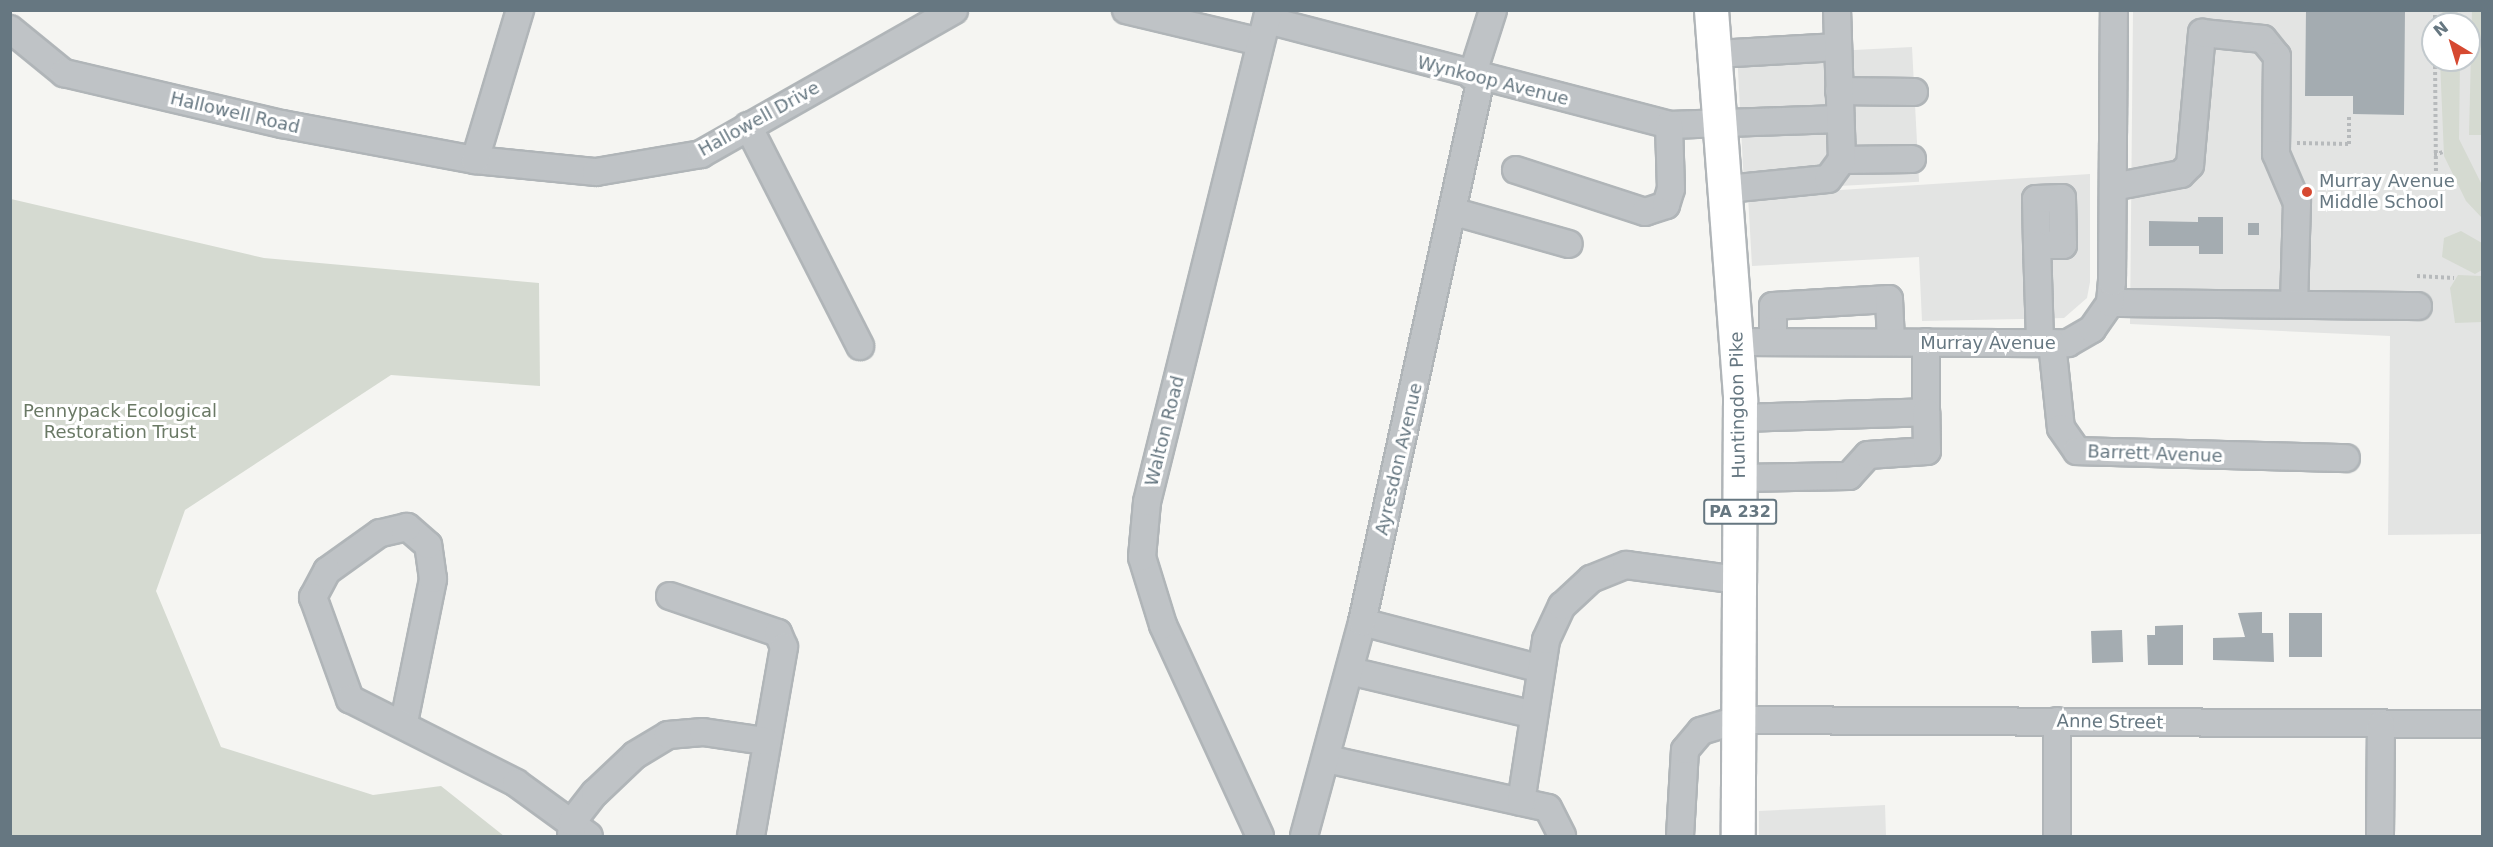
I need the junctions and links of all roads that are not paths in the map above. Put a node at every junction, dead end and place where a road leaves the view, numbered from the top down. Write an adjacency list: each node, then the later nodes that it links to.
1 (520, 10): 20 (street)
2 (954, 10): 18 (street, Hallowell Drive)
3 (1126, 10): 8 (street)
4 (1493, 10): 12 (street, Ayresdon Avenue)
5 (1711, 10): 11 (main road, Huntingdon Pike / PA 232)
6 (1837, 10): 10 (street)
7 (2114, 10): 23 (street)
8 (1265, 24): 12 (street, Wynkoop Avenue); 59 (street, Walton Road)
9 (10, 29): 20 (street, Hallowell Road)
10 (1838, 47): 11 (street); 13 (street)
11 (1716, 54): 16 (main road, Huntingdon Pike / PA 232)
12 (1476, 77): 17 (street, Wynkoop Avenue); 25 (street, Ayresdon Avenue)
13 (1839, 91): 14 (street); 15 (street)
14 (1914, 92)
15 (1840, 119): 16 (street, Wynkoop Avenue); 21 (street)
16 (1721, 123): 17 (street, Wynkoop Avenue); 24 (main road, Huntingdon Pike / PA 232)
17 (1669, 125): 22 (street)
18 (748, 126): 20 (street, Hallowell Drive); 38 (street)
19 (1912, 159): 21 (street)
20 (475, 160)
21 (1842, 160): 24 (street)
22 (1516, 170)
23 (2113, 187): 29 (street); 30 (street)
24 (1727, 189): 33 (main road, Huntingdon Pike / PA 232)
25 (1455, 213): 26 (street); 45 (street, Ayresdon Avenue)
26 (1569, 244)
27 (2037, 245): 37 (street)
28 (1838, 302): 32 (street); 34 (street); 35 (street)
29 (2110, 303): 30 (street); 37 (street, Murray Avenue)
30 (2294, 304): 31 (street)
31 (2418, 306)
32 (1773, 341): 33 (street, Murray Avenue); 34 (street, Murray Avenue)
33 (1737, 342): 40 (main road, Huntingdon Pike / PA 232)
34 (1841, 342): 35 (street, Murray Avenue)
35 (1891, 342): 36 (street, Murray Avenue)
36 (1926, 342): 37 (street, Murray Avenue); 39 (street)
37 (2046, 343): 41 (street, Barrett Avenue)
38 (860, 346)
39 (1926, 412): 40 (street); 42 (street)
40 (1740, 418): 42 (main road, Huntingdon Pike / PA 232)
41 (2346, 458)
42 (1740, 478): 43 (main road, Huntingdon Pike / PA 232)
43 (1739, 580): 46 (street); 49 (main road, Huntingdon Pike / PA 232)
44 (670, 596): 54 (street)
45 (1362, 622): 46 (street); 47 (street, Ayresdon Avenue)
46 (1541, 669): 48 (street)
47 (1350, 671): 48 (street); 55 (street, Ayresdon Avenue)
48 (1534, 715): 56 (street)
49 (1738, 720): 50 (street, Anne Street); 62 (street, Anne Street); 63 (main road, Huntingdon Pike / PA 232)
50 (2058, 721): 53 (street, Anne Street); 64 (street)
51 (404, 722): 51 (street); 57 (street)
52 (2482, 723): 53 (street, Anne Street)
53 (2381, 725): 65 (street)
54 (765, 741): 57 (street); 58 (street)
55 (1327, 759): 56 (street); 60 (street, Ayresdon Avenue)
56 (1521, 802): 61 (street)
57 (577, 832)
58 (751, 837)
59 (1260, 837)
60 (1305, 837)
61 (1562, 837)
62 (1680, 837)
63 (1738, 837)
64 (2057, 837)
65 (2380, 837)

